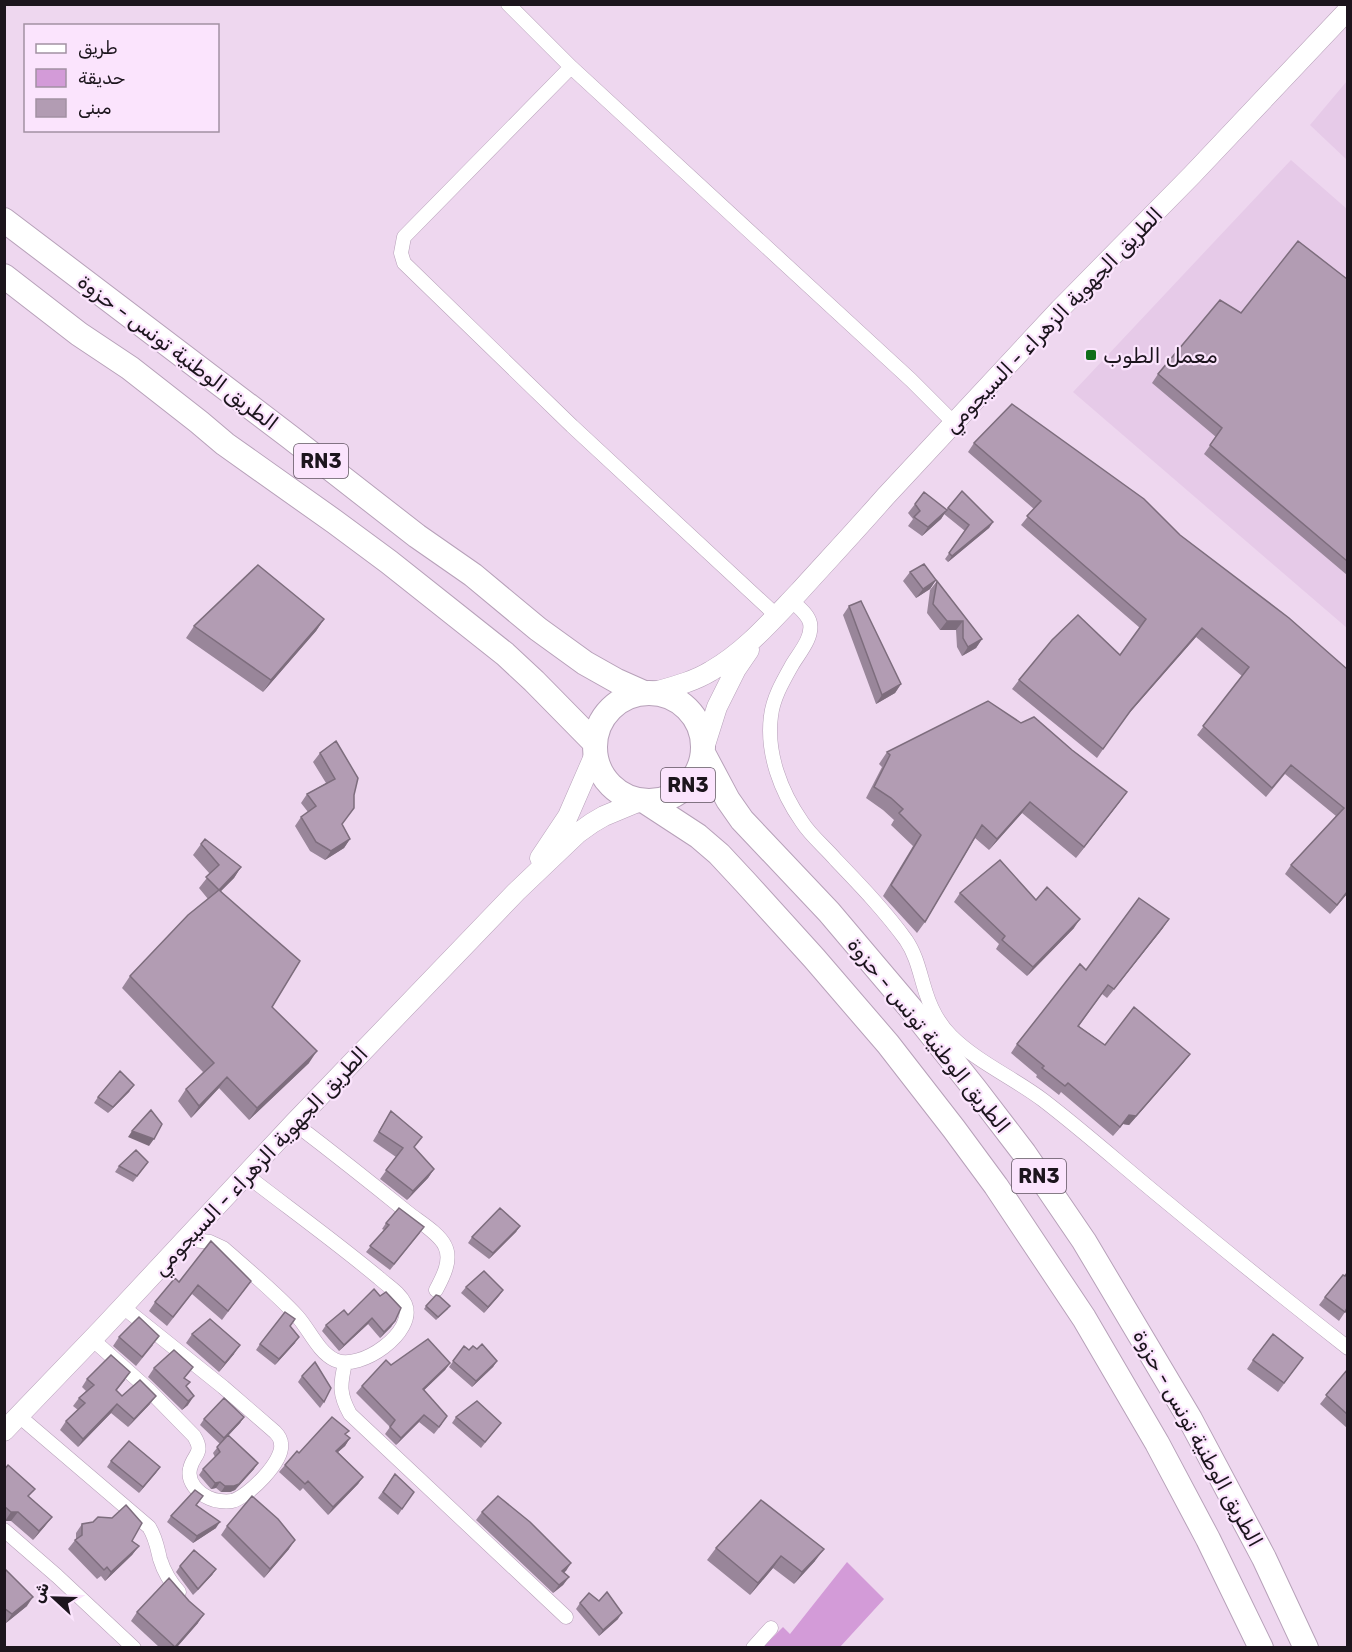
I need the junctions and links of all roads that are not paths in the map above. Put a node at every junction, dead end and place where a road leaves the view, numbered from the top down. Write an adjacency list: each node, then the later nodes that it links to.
1 (508, 4): 3 (street)
2 (1347, 10): 6 (main road, الطريق الجهوية الزهراء - السيجومي)
3 (571, 67): 6 (street); 8 (street)
4 (4, 220): 10 (highway, الطريق الوطنية تونس - حزوة / RN3)
5 (4, 276): 11 (highway, الطريق الوطنية تونس - حزوة / RN3)
6 (954, 423): 7 (main road, الطريق الجهوية الزهراء - السيجومي)
7 (791, 600): 8 (main road, الطريق الجهوية الزهراء - السيجومي); 21 (street)
8 (777, 616): 9 (main road, الطريق الجهوية الزهراء - السيجومي)
9 (760, 632): 10 (main road, الطريق الجهوية الزهراء - السيجومي); 12 (main road, الطريق الجهوية الزهراء - السيجومي)
10 (648, 693): 11 (highway); 12 (highway, RN3)
11 (595, 748): 13 (highway, RN3); 14 (main road, الطريق الجهوية الزهراء - السيجومي)
12 (704, 751): 13 (highway, RN3); 32 (highway, الطريق الوطنية تونس - حزوة / RN3)
13 (643, 802): 14 (main road, الطريق الجهوية الزهراء - السيجومي); 31 (highway, الطريق الوطنية تونس - حزوة / RN3)
14 (516, 892): 15 (main road, الطريق الجهوية الزهراء - السيجومي)
15 (294, 1123): 16 (main road, الطريق الجهوية الزهراء - السيجومي); 18 (street)
16 (246, 1175): 17 (main road, الطريق الجهوية الزهراء - السيجومي); 22 (street)
17 (186, 1239): 19 (main road, الطريق الجهوية الزهراء - السيجومي); 22 (street)
18 (436, 1290)
19 (123, 1307): 20 (main road, الطريق الجهوية الزهراء - السيجومي); 20 (street)
20 (92, 1339): 23 (main road, الطريق الجهوية الزهراء - السيجومي)
21 (1347, 1348)
22 (345, 1363): 27 (street)
23 (19, 1416): 24 (main road, الطريق الجهوية الزهراء - السيجومي); 26 (street)
24 (4, 1431)
25 (4, 1530): 29 (street)
26 (189, 1604)
27 (566, 1617)
28 (771, 1628): 30 (street)
29 (134, 1647)
30 (753, 1647)
31 (1261, 1647)
32 (1306, 1647)

